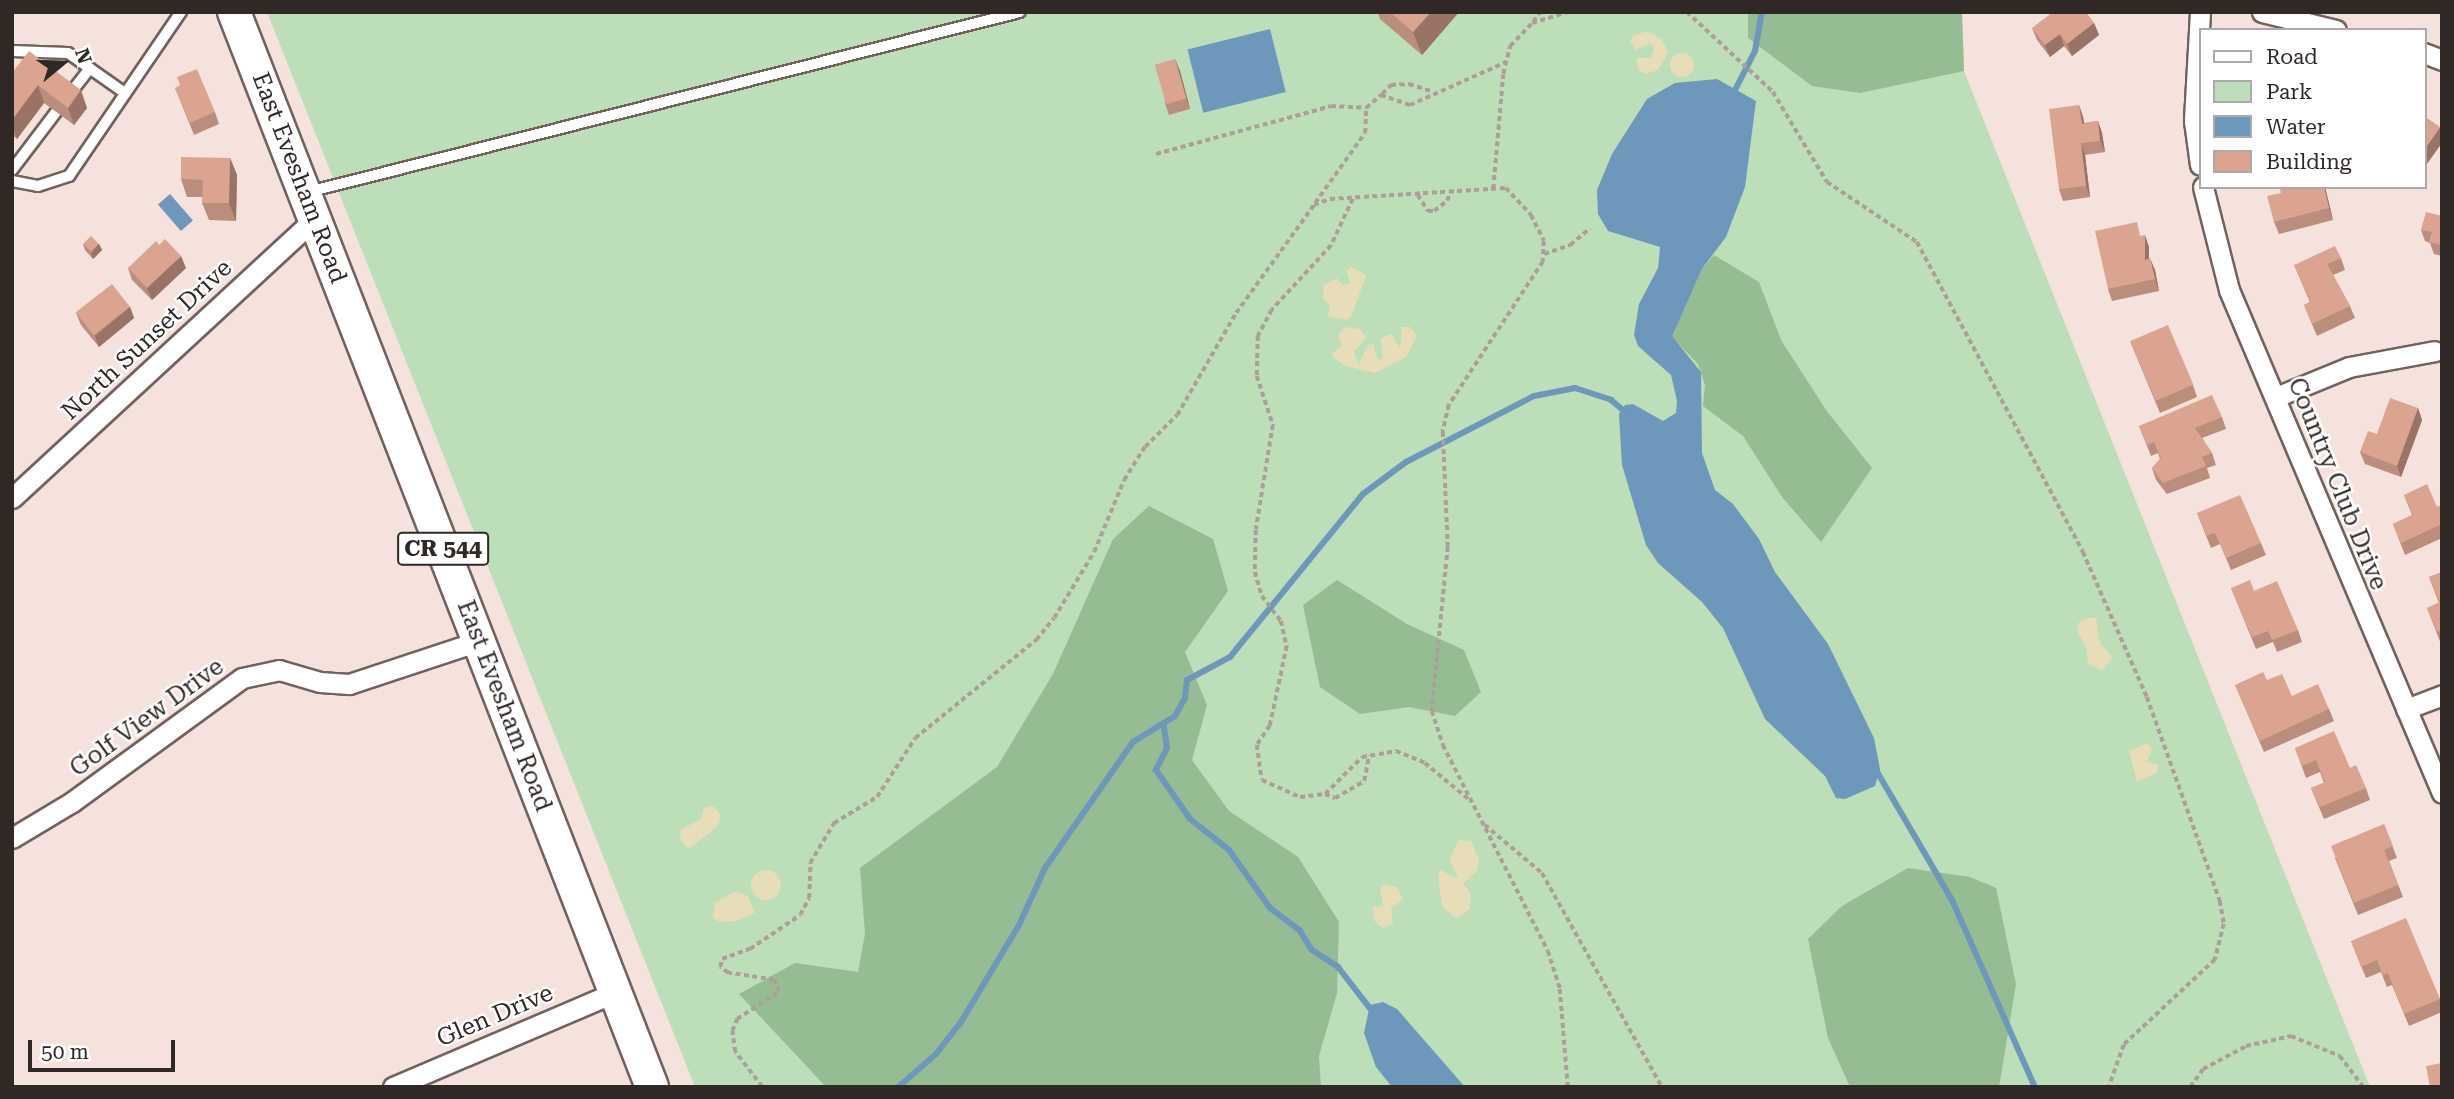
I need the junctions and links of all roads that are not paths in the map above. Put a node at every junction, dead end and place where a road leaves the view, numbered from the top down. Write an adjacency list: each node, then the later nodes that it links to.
1 (181, 12): 9 (lane)
2 (234, 12): 16 (main road, East Evesham Road / CR 544)
3 (1020, 12): 16 (lane)
4 (2262, 12): 5 (street)
5 (2328, 28)
6 (2198, 48): 12 (street)
7 (12, 51): 8 (lane)
8 (90, 68): 9 (lane); 10 (lane)
9 (125, 93): 14 (lane)
10 (69, 94)
11 (55, 112): 13 (lane)
12 (2198, 150)
13 (12, 170)
14 (12, 181)
15 (2204, 189): 18 (street, Country Club Drive)
16 (310, 206): 19 (street, North Sunset Drive); 20 (main road, East Evesham Road / CR 544)
17 (2435, 351): 18 (street)
18 (2276, 397): 22 (street, Country Club Drive)
19 (12, 498)
20 (479, 641): 24 (street, Golf View Drive); 25 (main road, East Evesham Road / CR 544)
21 (2442, 695): 22 (street)
22 (2406, 709): 23 (street, Country Club Drive)
23 (2442, 793)
24 (12, 838)
25 (616, 992): 26 (street, Glen Drive); 27 (main road, East Evesham Road / CR 544)
26 (393, 1087)
27 (652, 1087)

